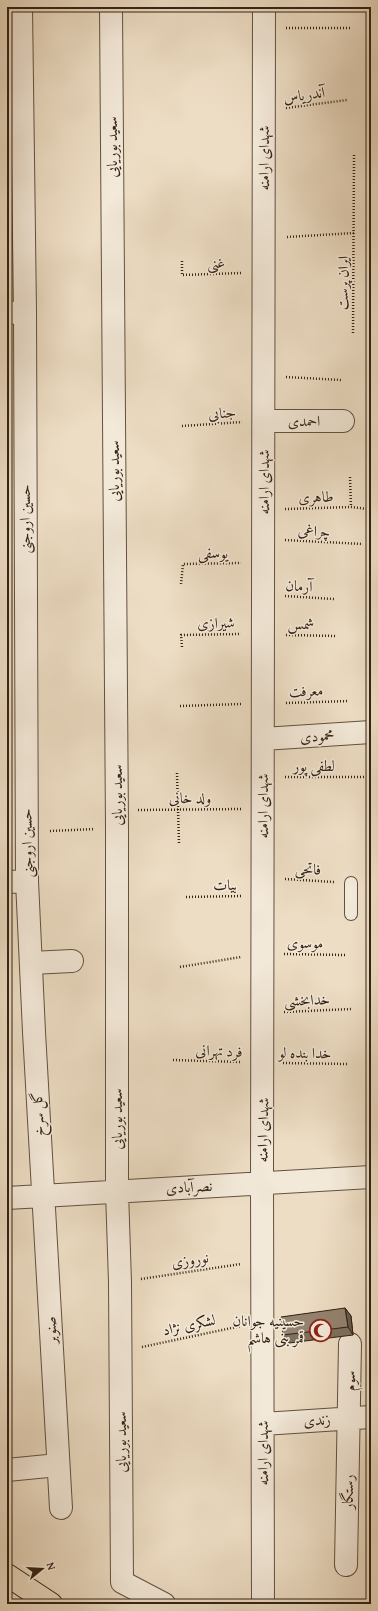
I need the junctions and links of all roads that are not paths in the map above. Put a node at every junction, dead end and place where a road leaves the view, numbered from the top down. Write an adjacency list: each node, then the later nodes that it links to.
1 (21, 7): 4 (street, حسین اروجنی)
2 (111, 7): 17 (street, سعید بوریایی)
3 (264, 7): 5 (street, شهدای ارامنه)
4 (16, 312): 9 (street, حسین اروجنی)
5 (264, 421): 6 (street, احمدی); 8 (street, شهدای ارامنه)
6 (343, 421)
7 (371, 732): 8 (street, محمودی)
8 (264, 739): 16 (street, شهدای ارامنه)
9 (17, 881): 13 (street, حسین اروجنی)
10 (351, 883): 11 (lane)
11 (351, 914)
12 (72, 961): 13 (street)
13 (31, 963): 14 (street, حسین اروجنی)
14 (34, 1032): 18 (street, گل سرخ)
15 (371, 1177): 16 (street, نصرآبادی)
16 (262, 1183): 17 (street, نصرآبادی); 23 (street, شهدای ارامنه)
17 (117, 1191): 18 (street, نصرآبادی); 30 (street, سعید بوریایی)
18 (43, 1196): 19 (street, نصرآبادی); 24 (street, صنوبر)
19 (7, 1198)
20 (350, 1344): 22 (street, سوم)
21 (371, 1417): 22 (street, زندی)
22 (350, 1418): 23 (street, زندی); 27 (street, رستگار)
23 (263, 1424): 31 (street, شهدای ارامنه)
24 (58, 1464): 25 (street); 26 (street, صنوبر)
25 (7, 1470)
26 (61, 1508)
27 (346, 1565)
28 (7, 1575): 29 (highway)
29 (51, 1604)
30 (164, 1604)
31 (263, 1604)

